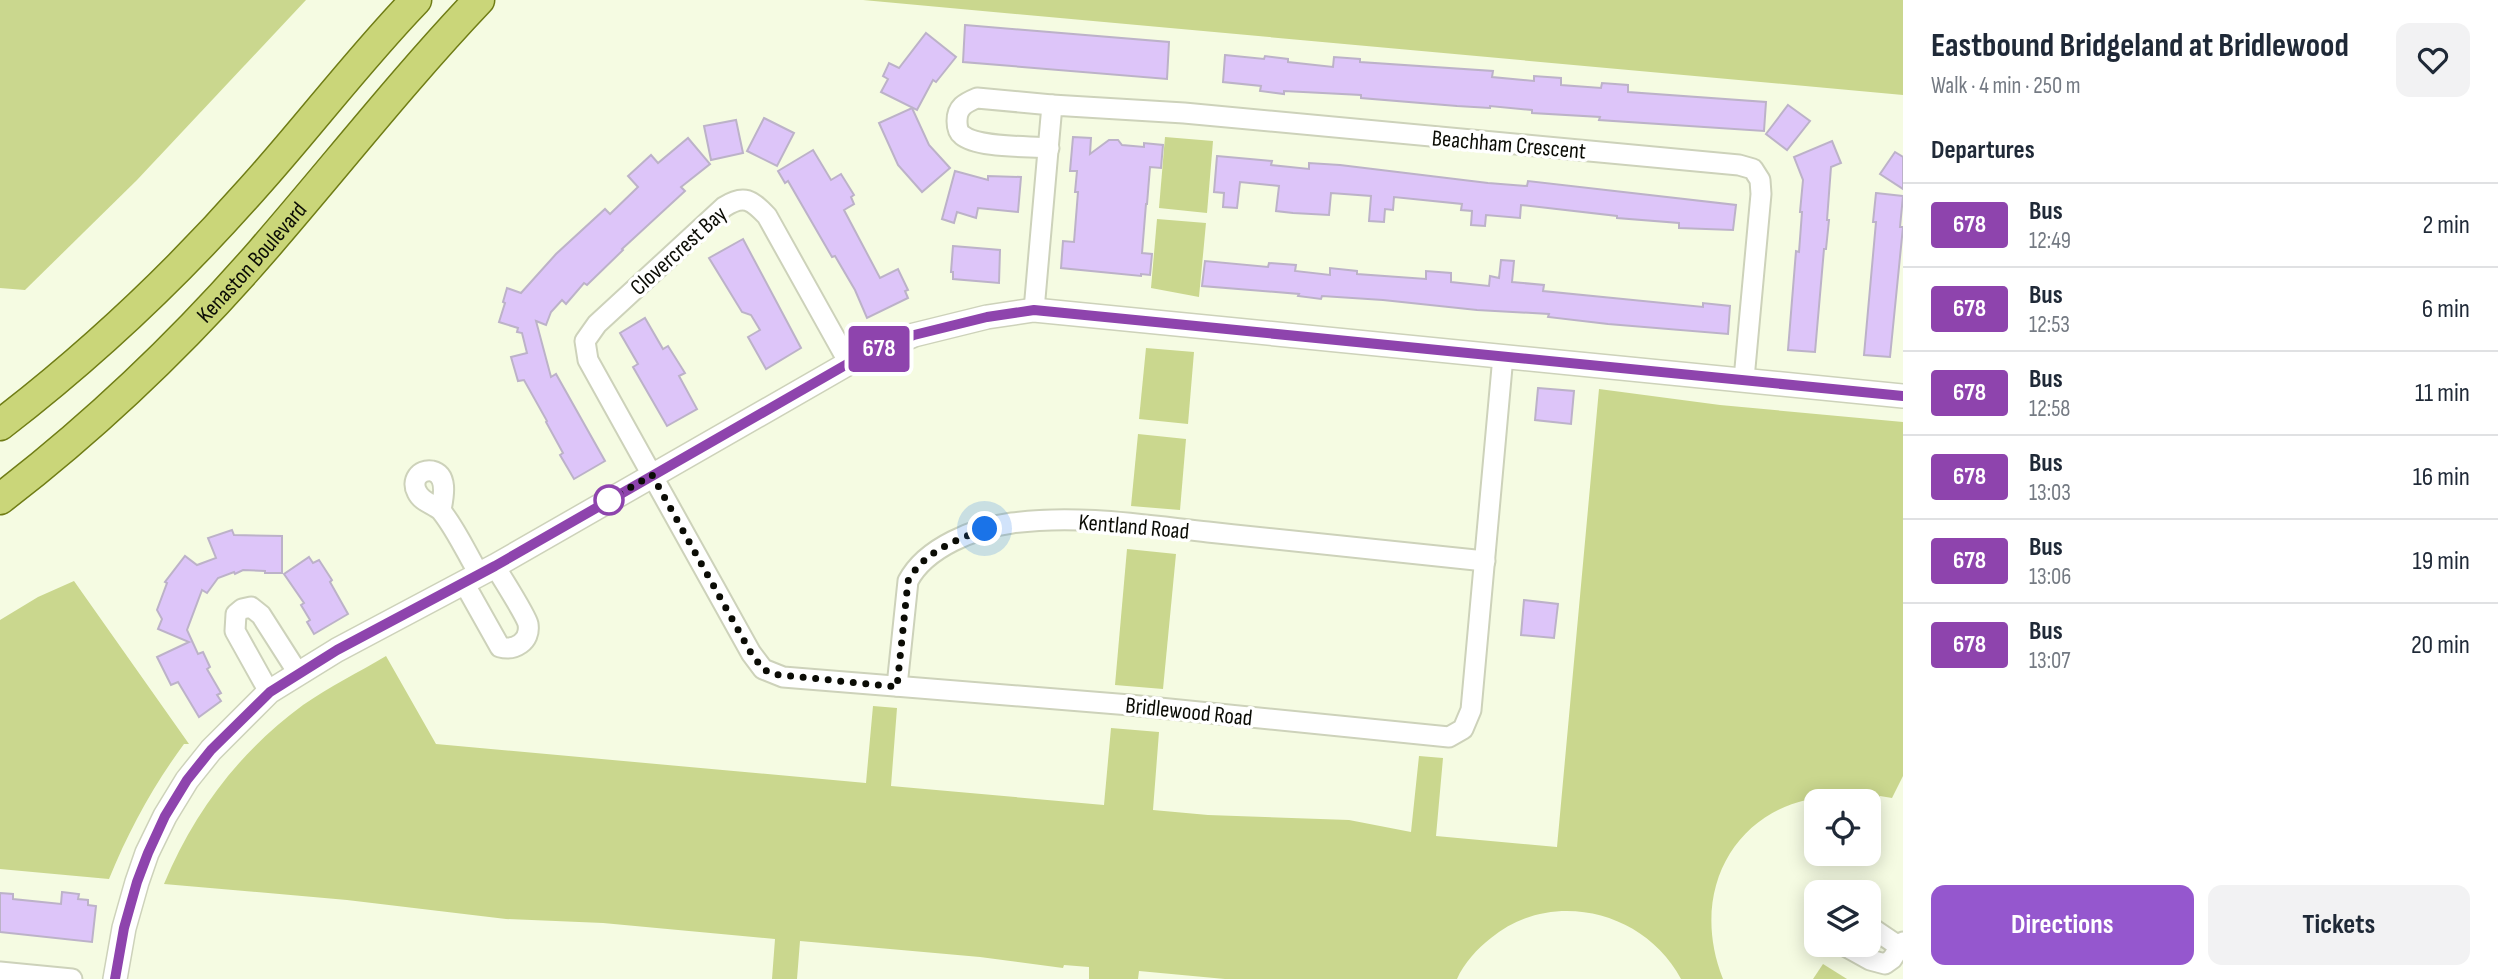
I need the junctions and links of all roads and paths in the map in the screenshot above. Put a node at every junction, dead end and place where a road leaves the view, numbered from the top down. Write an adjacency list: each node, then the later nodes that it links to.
1 (416, 0): 10 (main road, Kenaston Boulevard)
2 (479, 0): 12 (main road, Kenaston Boulevard)
3 (1052, 105): 4 (street); 4 (street, Beachham Crescent); 8 (street, Beachham Crescent)
4 (1049, 148): 5 (street)
5 (1034, 310): 6 (street); 7 (street)
6 (1503, 356): 8 (street); 14 (street, Bridlewood Road)
7 (849, 363): 11 (street); 11 (street, Clovercrest Bay)
8 (1744, 379): 9 (street)
9 (1903, 396)
10 (0, 425)
11 (652, 475): 15 (street); 17 (street, Bridlewood Road)
12 (0, 499)
13 (440, 510): 15 (street)
14 (1485, 561): 17 (street, Kentland Road); 17 (street, Bridlewood Road)
15 (479, 574): 16 (street)
16 (298, 673): 18 (street); 18 (street)
17 (897, 687)
18 (270, 692): 24 (street)
19 (1881, 933): 20 (street)
20 (1902, 944): 21 (street)
21 (1865, 957)
22 (0, 972): 23 (street)
23 (72, 979)
24 (115, 979)

